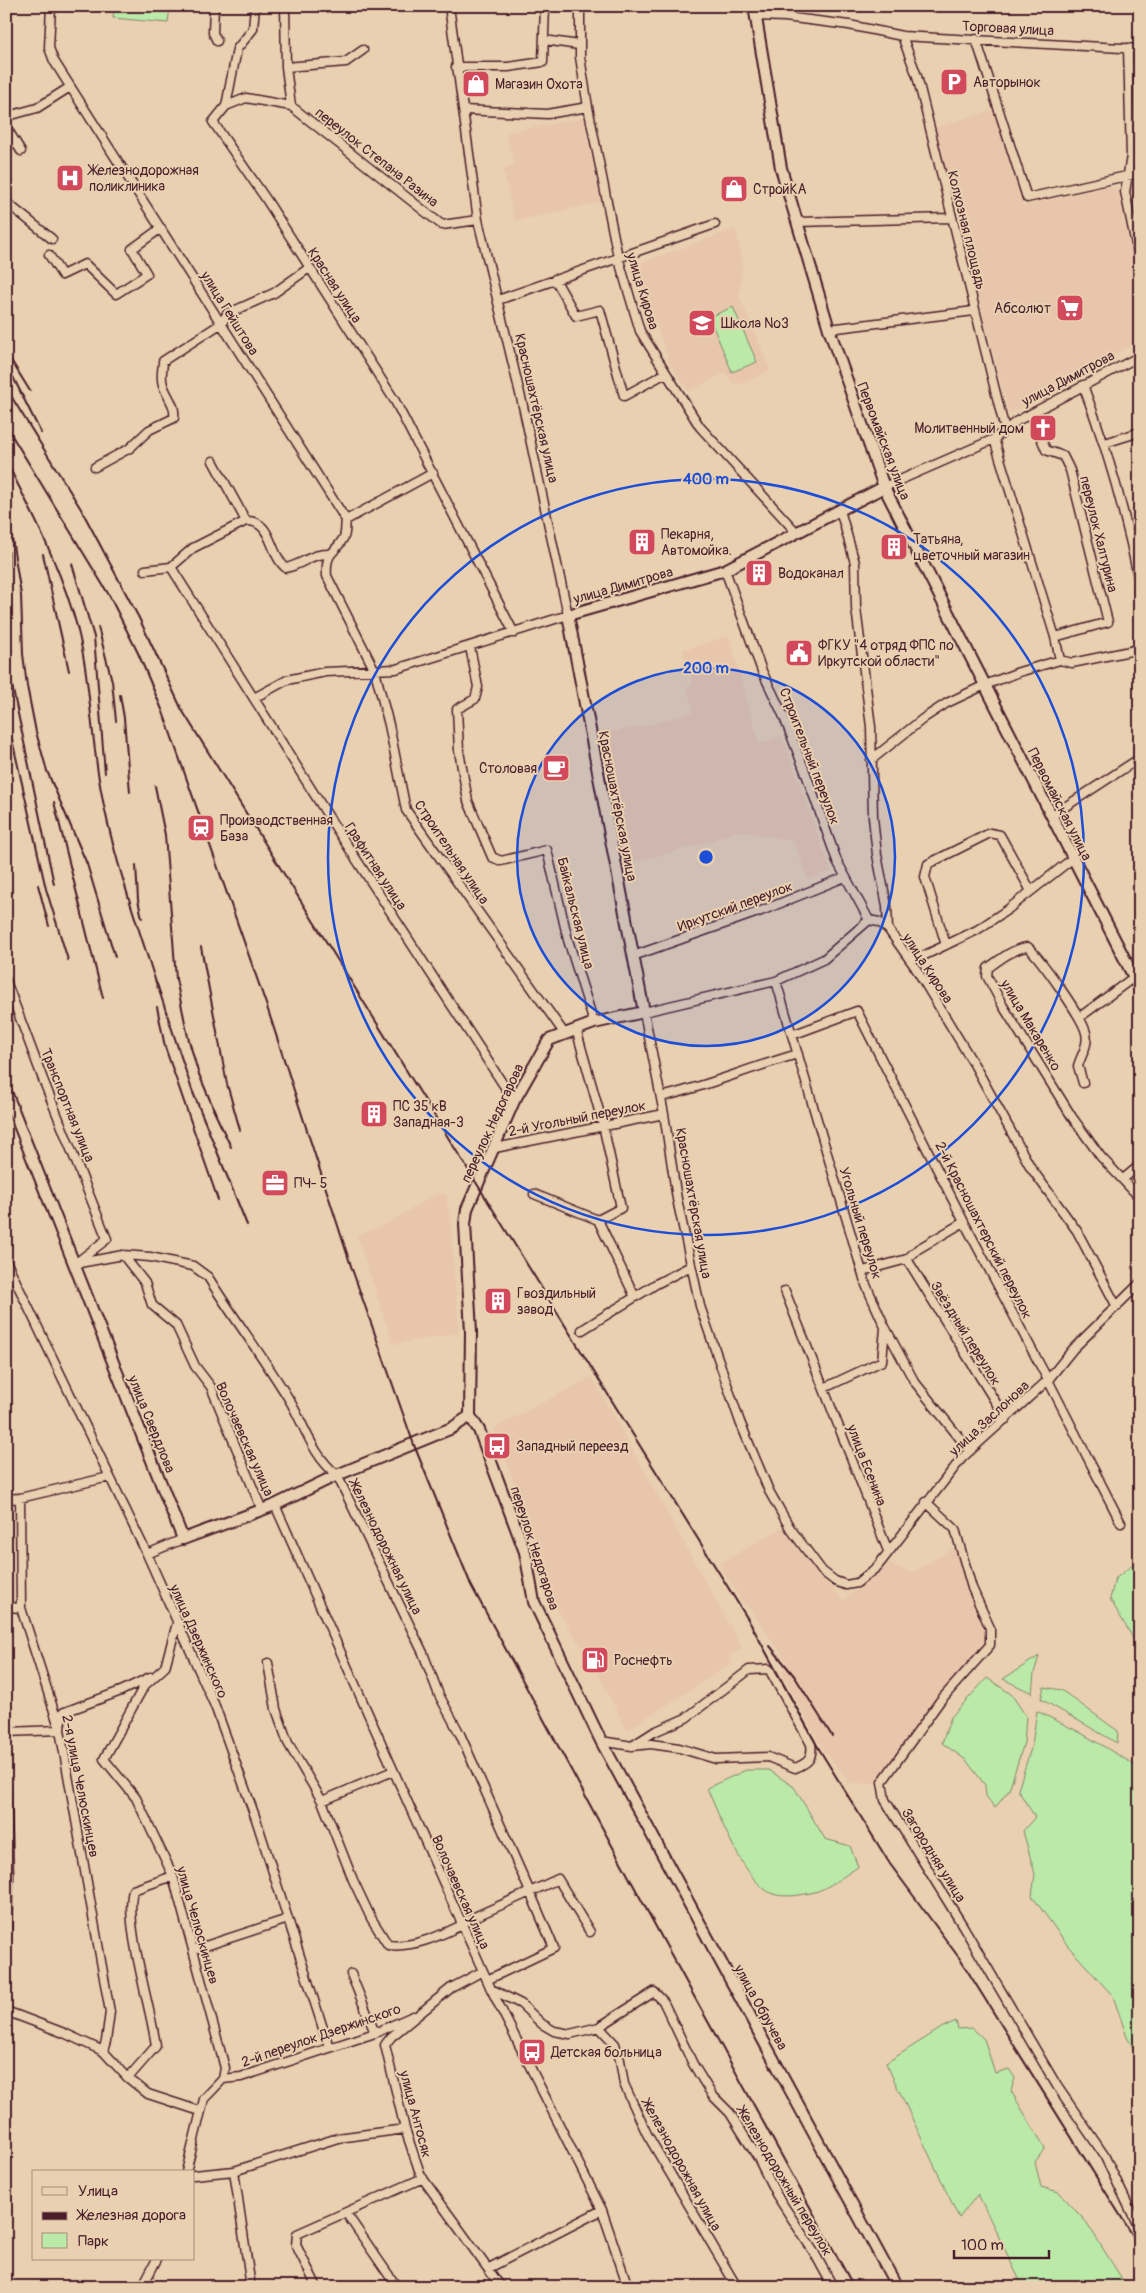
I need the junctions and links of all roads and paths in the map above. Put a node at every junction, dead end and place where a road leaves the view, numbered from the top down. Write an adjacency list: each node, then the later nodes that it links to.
1 (51, 6): 19 (street, улица Гейштова)
2 (214, 6): 12 (street)
3 (255, 6): 20 (street)
4 (285, 6): 17 (street)
5 (449, 6): 18 (street, Красношахтёрская улица)
6 (545, 6): 11 (street)
7 (580, 6): 13 (street, улица Кирова)
8 (755, 11): 9 (street, Торговая улица); 32 (street, Первомайская улица)
9 (902, 36): 10 (street, Торговая улица); 30 (street, Колхозная площадь)
10 (976, 39): 14 (street, Торговая улица); 28 (street)
11 (544, 40): 13 (street); 18 (street)
12 (217, 41)
13 (579, 45): 22 (street, улица Кирова)
14 (1128, 48): 15 (street, Торговая улица); 28 (street)
15 (1140, 48)
16 (363, 50): 17 (street)
17 (286, 67): 21 (street)
18 (456, 67): 23 (street, Красношахтёрская улица)
19 (70, 87): 24 (street); 34 (street, улица Гейштова)
20 (226, 106): 21 (street); 39 (street, Красная улица)
21 (291, 106): 31 (street, переулок Степана Разина)
22 (588, 107): 23 (street); 37 (street, улица Кирова)
23 (463, 110): 31 (street, Красношахтёрская улица)
24 (7, 117)
25 (6, 127): 26 (street)
26 (21, 151)
27 (1140, 173): 28 (street)
28 (1128, 176): 38 (street)
29 (6, 202): 35 (street)
30 (950, 218): 32 (street); 42 (street, Колхозная площадь)
31 (478, 220): 41 (street, Красношахтёрская улица)
32 (797, 222): 44 (street, Первомайская улица)
33 (715, 224): 37 (street)
34 (161, 228): 36 (street); 43 (street, улица Гейштова)
35 (52, 239)
36 (49, 255)
37 (618, 257): 40 (street); 46 (street, улица Кирова)
38 (1140, 264)
39 (309, 268): 43 (street); 55 (street, Красная улица)
40 (554, 280): 41 (street); 46 (street)
41 (498, 300): 66 (street, Красношахтёрская улица)
42 (974, 311): 44 (street); 49 (street, Колхозная площадь)
43 (222, 324): 54 (street); 58 (street, улица Гейштова)
44 (829, 329): 56 (street, Первомайская улица)
45 (1140, 356): 47 (street, улица Димитрова)
46 (666, 373): 60 (street, улица Кирова)
47 (1083, 386): 48 (street, улица Димитрова); 52 (street)
48 (1031, 414): 49 (street, улица Димитрова); 68 (street, переулок Халтурина)
49 (1005, 430): 51 (street, улица Димитрова)
50 (1140, 432): 52 (street)
51 (994, 438): 56 (street, улица Димитрова); 68 (street)
52 (1105, 443): 65 (street)
53 (213, 461): 59 (street)
54 (95, 467)
55 (433, 473): 58 (street); 67 (street, Красная улица)
56 (884, 487): 57 (street, улица Димитрова); 73 (street, Первомайская улица)
57 (840, 510): 60 (street, улица Димитрова); 76 (street, улица Кирова)
58 (346, 520): 61 (street)
59 (246, 521): 61 (street); 62 (street)
60 (797, 533): 64 (street, улица Димитрова)
61 (330, 554): 72 (street, Строительная улица)
62 (171, 567): 63 (street); 74 (street, Графитная улица)
63 (145, 570)
64 (725, 570): 66 (street, улица Димитрова); 79 (street, Строительный переулок)
65 (1140, 587)
66 (568, 615): 67 (street, улица Димитрова); 85 (street, Красношахтёрская улица)
67 (514, 633): 69 (street, улица Димитрова)
68 (1055, 637): 71 (street)
69 (470, 647): 72 (street, улица Димитрова); 92 (street, Байкальская улица)
70 (1140, 649): 71 (street)
71 (1060, 660): 73 (street)
72 (375, 671): 74 (street, улица Димитрова); 94 (street, Строительная улица)
73 (985, 685): 76 (street); 77 (street, Первомайская улица)
74 (254, 698): 100 (street, Графитная улица)
75 (1140, 758): 77 (street)
76 (871, 760): 82 (street, улица Кирова)
77 (1050, 816): 78 (street, Первомайская улица)
78 (1072, 860): 80 (street); 86 (street, Первомайская улица)
79 (845, 877): 81 (street, Строительный переулок); 85 (street, Иркутский переулок)
80 (1031, 891): 83 (street); 83 (street)
81 (869, 920): 82 (street); 88 (street, переулок Недогарова)
82 (888, 929): 84 (street, улица Кирова)
83 (946, 945): 84 (street)
84 (902, 952): 119 (street, улица Кирова)
85 (633, 956): 90 (street, Красношахтёрская улица)
86 (1134, 977): 89 (street, Первомайская улица); 91 (street)
87 (6, 980): 113 (street, Транспортная улица)
88 (776, 981): 90 (street, переулок Недогарова); 95 (street, Угольный переулок)
89 (1140, 989)
90 (644, 1012): 92 (street, переулок Недогарова); 99 (street, Красношахтёрская улица)
91 (1080, 1016): 97 (street, улица Макаренко); 105 (street, улица Макаренко)
92 (594, 1023): 93 (street, переулок Недогарова)
93 (576, 1029): 94 (street, переулок Недогарова); 102 (street)
94 (564, 1033): 100 (street, переулок Недогарова)
95 (792, 1034): 96 (street, Угольный переулок); 109 (street, 2-й Красношахтерский переулок)
96 (798, 1054): 99 (street, 2-й Угольный переулок); 115 (street, Угольный переулок)
97 (1083, 1084)
98 (6, 1092): 113 (street, улица Свердлова)
99 (661, 1097): 101 (street, Красношахтёрская улица)
100 (514, 1101): 103 (street, переулок Недогарова)
101 (664, 1114): 102 (street, 2-й Угольный переулок); 114 (street, Красношахтёрская улица)
102 (603, 1126): 103 (street, 2-й Угольный переулок); 108 (street)
103 (495, 1148): 124 (street, переулок Недогарова)
104 (1140, 1165): 105 (street)
105 (1123, 1179): 107 (street, улица Макаренко)
106 (534, 1194): 108 (street)
107 (1140, 1198)
108 (598, 1220): 118 (street)
109 (964, 1222): 111 (street); 122 (street, 2-й Красношахтерский переулок)
110 (123, 1255): 113 (street, Железнодорожная улица); 127 (street, Железнодорожная улица); 133 (street, Волочаевская улица)
111 (907, 1259): 115 (street); 125 (street, Звёздный переулок)
112 (6, 1261): 128 (street, улица Дзержинского)
113 (74, 1264): 135 (street, улица Свердлова)
114 (691, 1266): 118 (street); 138 (street, Красношахтёрская улица)
115 (863, 1271): 120 (street, Угольный переулок)
116 (1140, 1283): 119 (street, улица Заслонова)
117 (785, 1291): 123 (street)
118 (635, 1296): 121 (street)
119 (1116, 1307): 122 (street, улица Заслонова)
120 (885, 1327): 123 (street); 126 (street, Угольный переулок)
121 (582, 1330)
122 (1048, 1380): 125 (street, улица Заслонова); 134 (street, 2-й Красношахтерский переулок)
123 (824, 1388): 136 (street, улица Есенина)
124 (470, 1416): 127 (street); 146 (street, переулок Недогарова)
125 (1006, 1419): 126 (street, улица Заслонова)
126 (970, 1450): 131 (street, улица Заслонова)
127 (337, 1475): 132 (street); 153 (street, Железнодорожная улица)
128 (108, 1477): 129 (street); 137 (street, улица Дзержинского)
129 (20, 1498): 130 (street); 140 (street, 2-я улица Челюскинцев)
130 (6, 1499)
131 (926, 1502): 136 (street, улица Заслонова); 179 (street, Загородняя улица)
132 (275, 1505): 133 (street); 148 (street, Волочаевская улица)
133 (262, 1510): 135 (street)
134 (1121, 1523)
135 (183, 1540): 137 (street)
136 (888, 1551): 138 (street, улица Заслонова)
137 (146, 1554): 141 (street, улица Дзержинского)
138 (835, 1581)
139 (6, 1607): 140 (street)
140 (21, 1608): 144 (street, 2-я улица Челюскинцев)
141 (177, 1623): 143 (street, улица Челюскинцев); 154 (street, улица Дзержинского)
142 (268, 1663): 150 (street)
143 (155, 1676): 144 (street); 152 (street, улица Челюскинцев)
144 (60, 1730): 145 (street); 168 (street, 2-я улица Челюскинцев)
145 (6, 1732)
146 (601, 1741): 147 (street); 190 (street, улица Обручева)
147 (632, 1746): 147 (street)
148 (393, 1772): 150 (street); 155 (street, Волочаевская улица)
149 (6, 1786): 151 (street)
150 (322, 1800): 155 (street)
151 (7, 1804): 157 (street)
152 (173, 1876): 158 (street, улица Челюскинцев); 169 (street)
153 (530, 1892): 155 (street); 156 (street); 161 (street)
154 (288, 1919): 158 (street); 167 (street, улица Дзержинского)
155 (461, 1924): 159 (street, Волочаевская улица)
156 (590, 1932)
157 (6, 1948)
158 (193, 1950): 170 (street, улица Челюскинцев)
159 (483, 1971): 161 (street, Волочаевская улица); 164 (street, улица Антосяк)
160 (351, 1974): 166 (street)
161 (486, 1980): 162 (street, Волочаевская улица)
162 (491, 1989): 165 (street); 177 (street, Волочаевская улица)
163 (6, 2011): 168 (street)
164 (426, 2011): 166 (street, 2-й переулок Дзержинского); 172 (street, улица Антосяк)
165 (599, 2027): 188 (street, Железнодорожная улица); 189 (street, Железнодорожный переулок)
166 (375, 2033): 167 (street, 2-й переулок Дзержинского)
167 (329, 2047): 170 (street, 2-й переулок Дзержинского)
168 (103, 2052): 169 (street)
169 (128, 2078): 171 (street)
170 (223, 2078): 171 (street)
171 (200, 2111): 173 (street)
172 (404, 2129): 174 (street); 176 (street, улица Антосяк)
173 (186, 2170)
174 (234, 2171): 175 (street); 183 (street)
175 (195, 2175)
176 (423, 2178): 178 (street); 181 (street, улица Антосяк)
177 (602, 2210): 181 (street); 187 (street, Волочаевская улица)
178 (346, 2213): 184 (street); 185 (street)
179 (1140, 2230)
180 (156, 2260): 182 (street)
181 (489, 2268): 186 (street, улица Антосяк)
182 (142, 2287)
183 (251, 2287)
184 (317, 2287)
185 (397, 2287)
186 (501, 2287)
187 (628, 2287)
188 (737, 2287)
189 (833, 2287)
190 (896, 2287)

